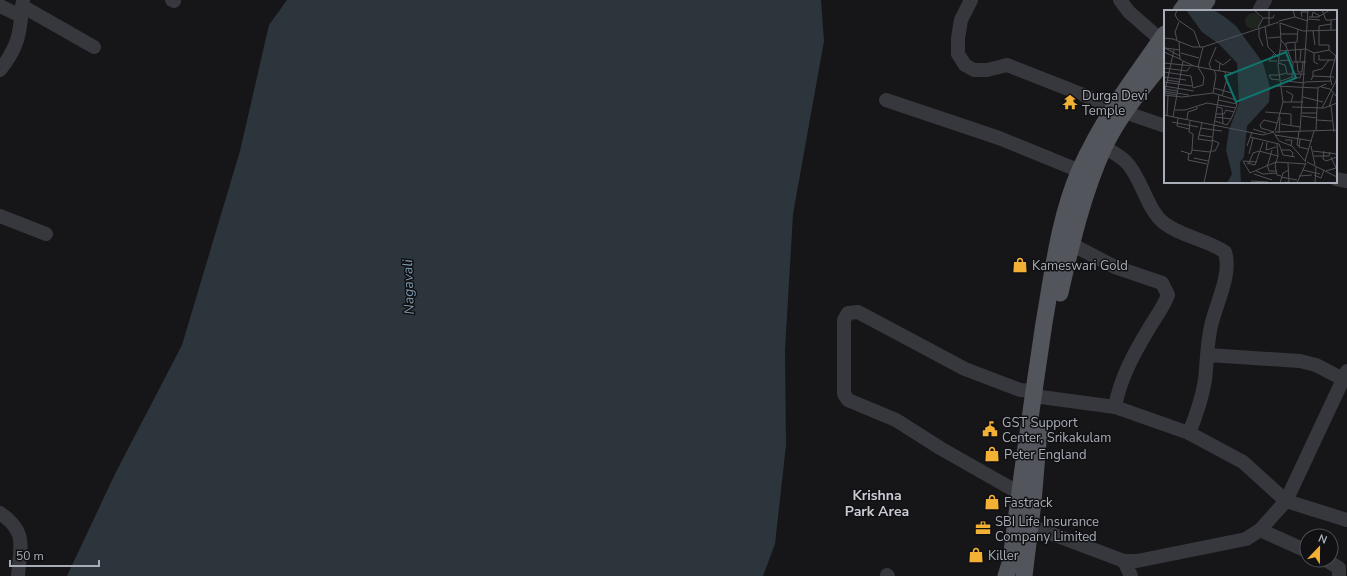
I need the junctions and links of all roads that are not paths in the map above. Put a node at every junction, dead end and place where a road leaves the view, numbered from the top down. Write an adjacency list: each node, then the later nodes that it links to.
1 (971, 0): 16 (street)
2 (1120, 0): 11 (street)
3 (1189, 0): 8 (main road)
4 (1207, 0): 9 (main road)
5 (1265, 0): 10 (street)
6 (0, 6): 7 (street)
7 (22, 7): 12 (street); 14 (street)
8 (1182, 10)
9 (1200, 10)
10 (1260, 10)
11 (1163, 37): 16 (main road)
12 (94, 47)
13 (1164, 61): 16 (main road)
14 (0, 70)
15 (886, 100): 19 (street)
16 (1119, 109): 17 (street); 18 (main road); 19 (main road)
17 (1164, 126)
18 (1104, 146): 24 (main road); 25 (street)
19 (1080, 171): 27 (main road)
20 (1337, 179): 21 (street)
21 (1347, 181)
22 (0, 216): 23 (street)
23 (46, 234)
24 (1072, 244): 27 (main road); 28 (street)
25 (1208, 356): 26 (street); 29 (street)
26 (1345, 375): 31 (street)
27 (1037, 394): 28 (street); 30 (main road); 30 (street); 34 (main road)
28 (1116, 407): 29 (street)
29 (1189, 433): 31 (street)
30 (1019, 493): 39 (main road)
31 (1286, 500): 33 (street); 35 (street)
32 (0, 513): 38 (street)
33 (1347, 520)
34 (1031, 526): 37 (street); 40 (main road)
35 (1260, 530): 36 (street); 37 (street)
36 (1299, 547)
37 (1124, 561): 41 (street)
38 (18, 576)
39 (1006, 576)
40 (1024, 576)
41 (1131, 576)

